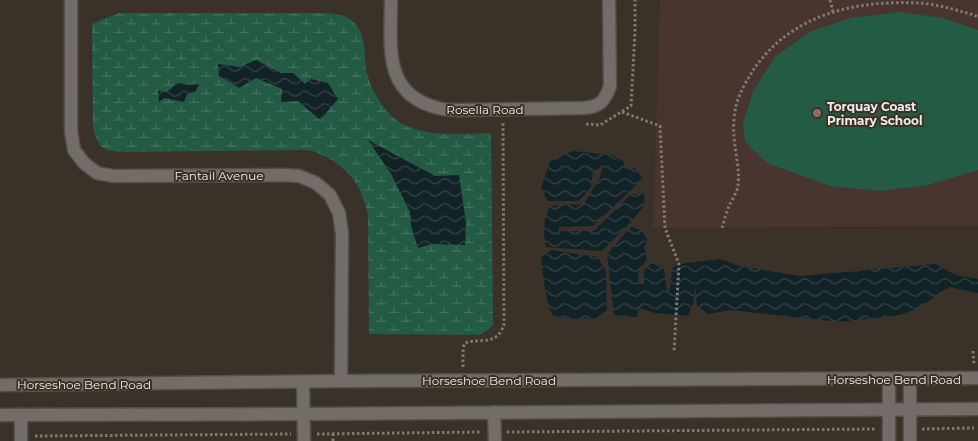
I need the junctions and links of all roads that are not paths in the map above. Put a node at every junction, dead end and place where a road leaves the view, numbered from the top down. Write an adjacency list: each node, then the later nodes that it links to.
1 (71, 0): 7 (street, Fantail Avenue)
2 (391, 0): 3 (street, Rosella Road)
3 (609, 0)
4 (978, 378): 6 (street, Horseshoe Bend Road)
5 (889, 379): 6 (street, Horseshoe Bend Road); 7 (street, Horseshoe Bend Road); 11 (street)
6 (910, 379): 12 (street)
7 (341, 381): 8 (street, Horseshoe Bend Road)
8 (303, 382): 9 (street, Horseshoe Bend Road); 14 (street)
9 (0, 385)
10 (978, 409): 12 (street)
11 (889, 410): 12 (street); 13 (street); 20 (street)
12 (909, 410): 21 (street)
13 (494, 412): 14 (street); 19 (street)
14 (303, 414): 16 (street); 18 (street)
15 (0, 415): 16 (street)
16 (21, 415): 17 (street)
17 (22, 441)
18 (304, 441)
19 (495, 441)
20 (889, 441)
21 (910, 441)

